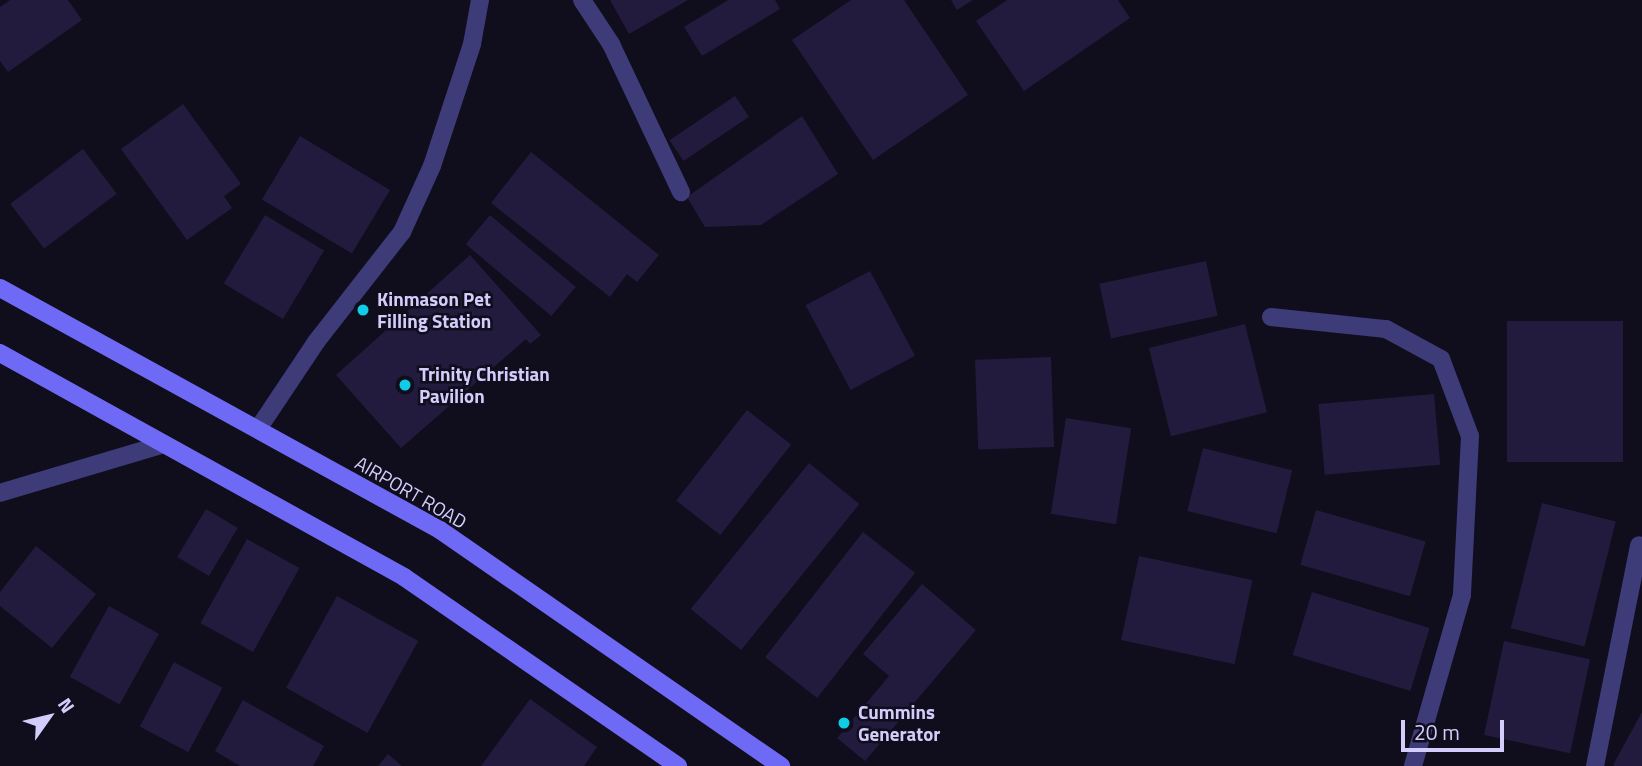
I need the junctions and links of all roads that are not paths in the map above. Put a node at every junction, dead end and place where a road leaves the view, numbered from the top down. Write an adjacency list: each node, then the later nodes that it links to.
1 (480, 0): 7 (street)
2 (582, 0): 3 (street)
3 (681, 192)
4 (0, 288): 7 (main road, AIRPORT ROAD)
5 (1271, 317): 13 (street)
6 (0, 353): 8 (main road)
7 (258, 429): 12 (main road, AIRPORT ROAD)
8 (164, 444): 9 (street); 11 (main road)
9 (0, 493)
10 (1639, 545): 14 (street)
11 (672, 764)
12 (781, 766)
13 (1413, 766)
14 (1595, 766)

